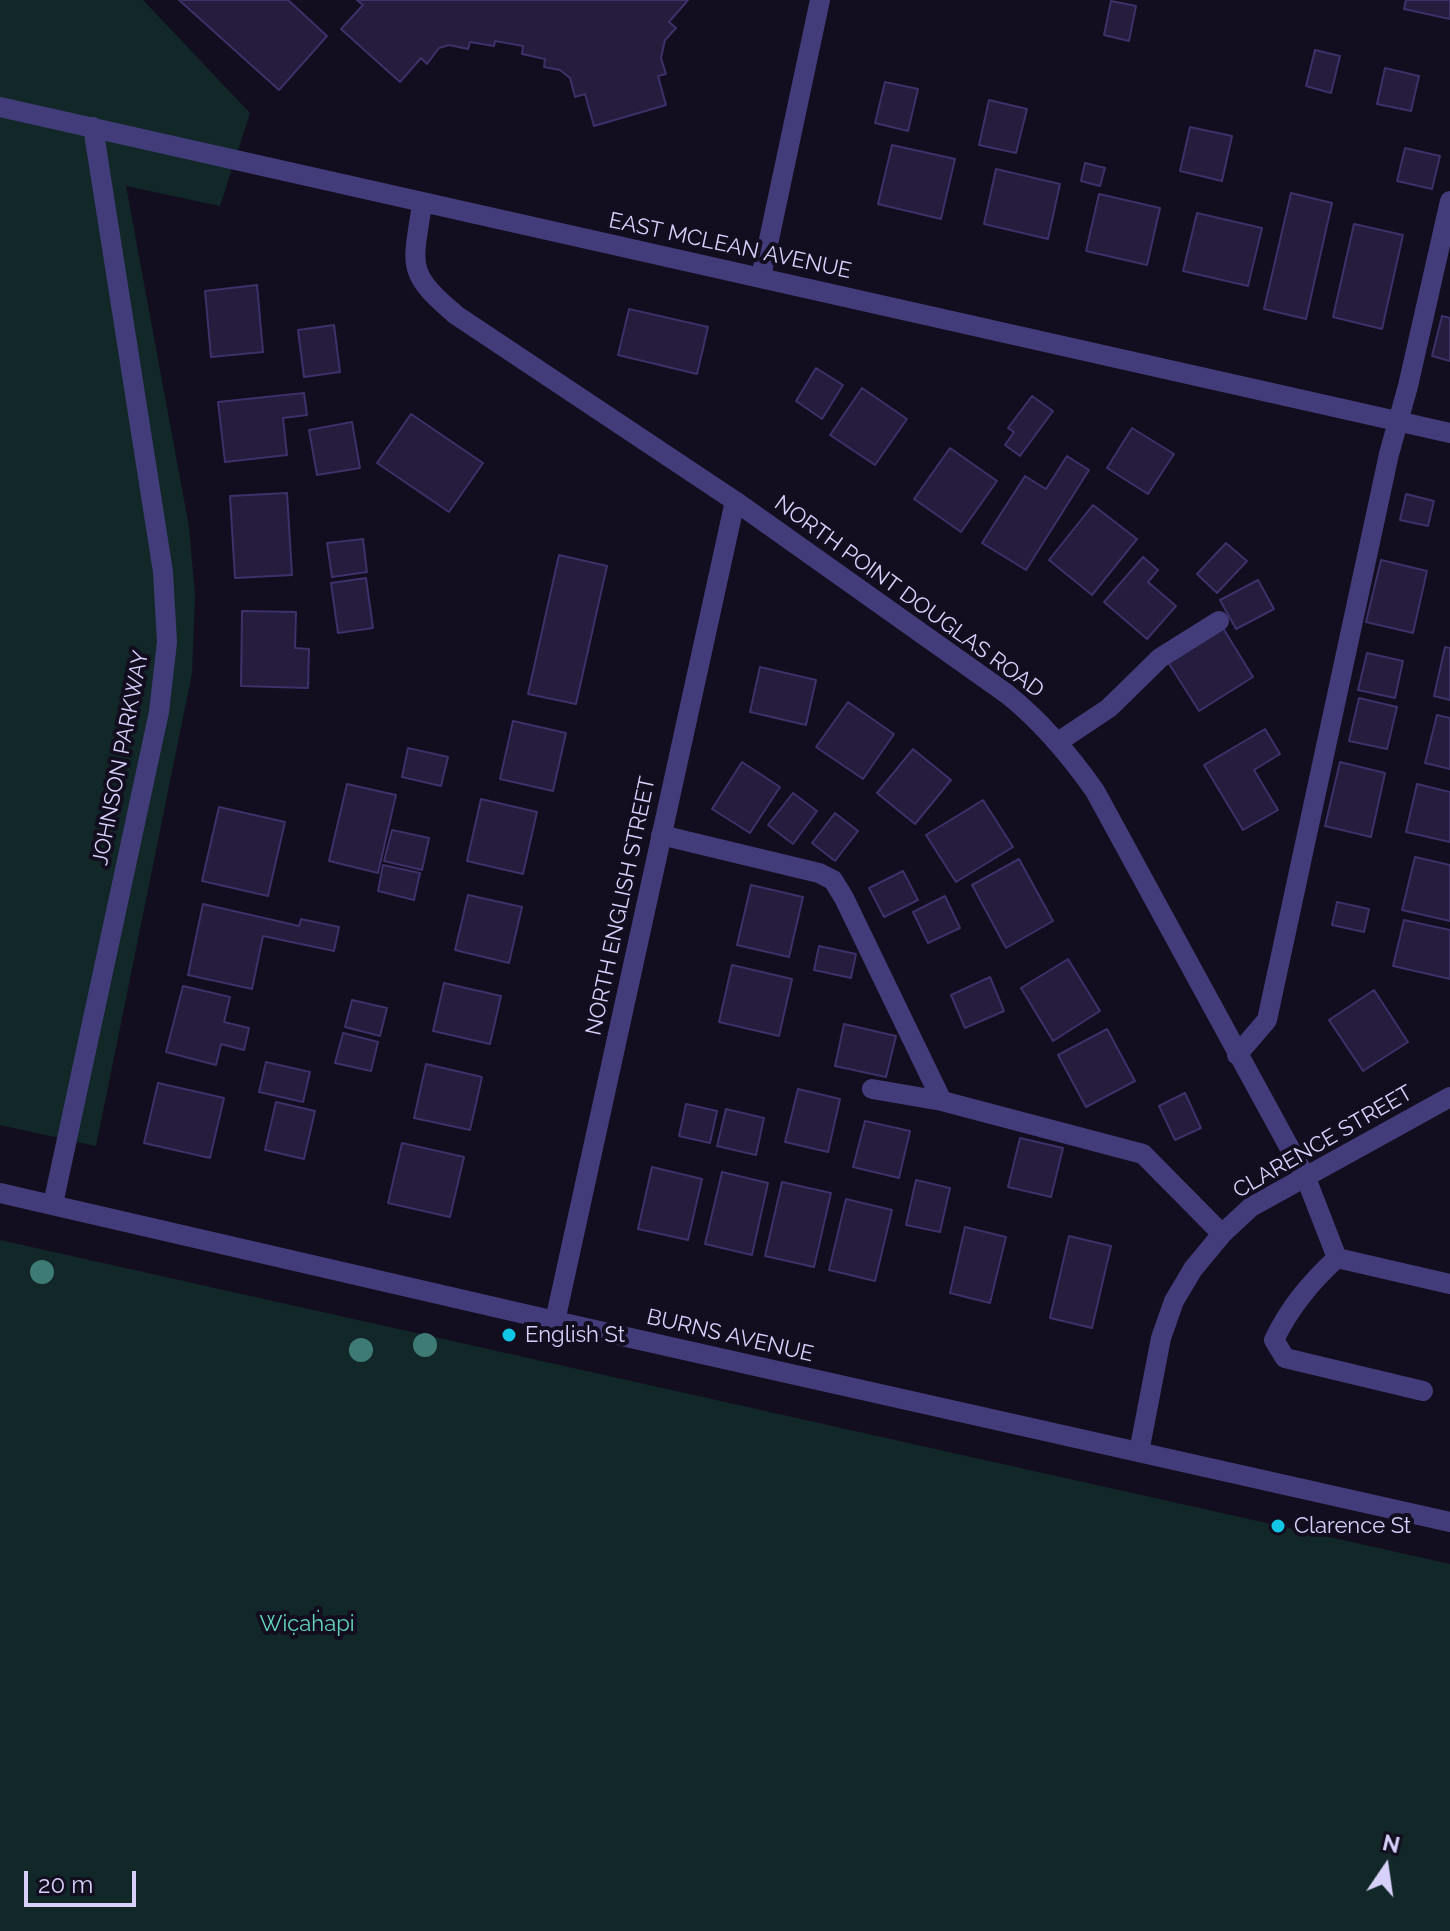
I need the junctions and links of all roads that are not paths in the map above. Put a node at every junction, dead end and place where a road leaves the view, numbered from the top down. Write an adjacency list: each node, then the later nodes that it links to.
1 (820, 0): 6 (street)
2 (0, 107): 3 (street, EAST MCLEAN AVENUE)
3 (93, 127): 5 (street, EAST MCLEAN AVENUE); 19 (street, JOHNSON PARKWAY)
4 (1450, 201): 7 (street)
5 (422, 204): 6 (street, EAST MCLEAN AVENUE); 9 (street, NORTH POINT DOUGLAS ROAD)
6 (761, 277): 7 (street, EAST MCLEAN AVENUE)
7 (1399, 421): 8 (street, EAST MCLEAN AVENUE); 13 (street)
8 (1450, 433)
9 (735, 501): 11 (street, NORTH POINT DOUGLAS ROAD); 12 (street, NORTH ENGLISH STREET)
10 (1219, 621): 11 (street)
11 (1058, 742): 13 (street, NORTH POINT DOUGLAS ROAD)
12 (661, 835): 16 (street); 23 (street, NORTH ENGLISH STREET)
13 (1237, 1055): 17 (street, NORTH POINT DOUGLAS ROAD)
14 (872, 1089): 16 (street)
15 (1450, 1097): 17 (street, CLARENCE STREET)
16 (942, 1101): 20 (street)
17 (1306, 1178): 20 (street, CLARENCE STREET); 21 (street, NORTH POINT DOUGLAS ROAD)
18 (0, 1193): 19 (street, BURNS AVENUE)
19 (53, 1204): 23 (street, BURNS AVENUE)
20 (1222, 1234): 25 (street, CLARENCE STREET)
21 (1337, 1258): 22 (street); 24 (street)
22 (1450, 1284)
23 (555, 1321): 25 (street, BURNS AVENUE)
24 (1423, 1391)
25 (1139, 1452): 26 (street, BURNS AVENUE)
26 (1450, 1522)

